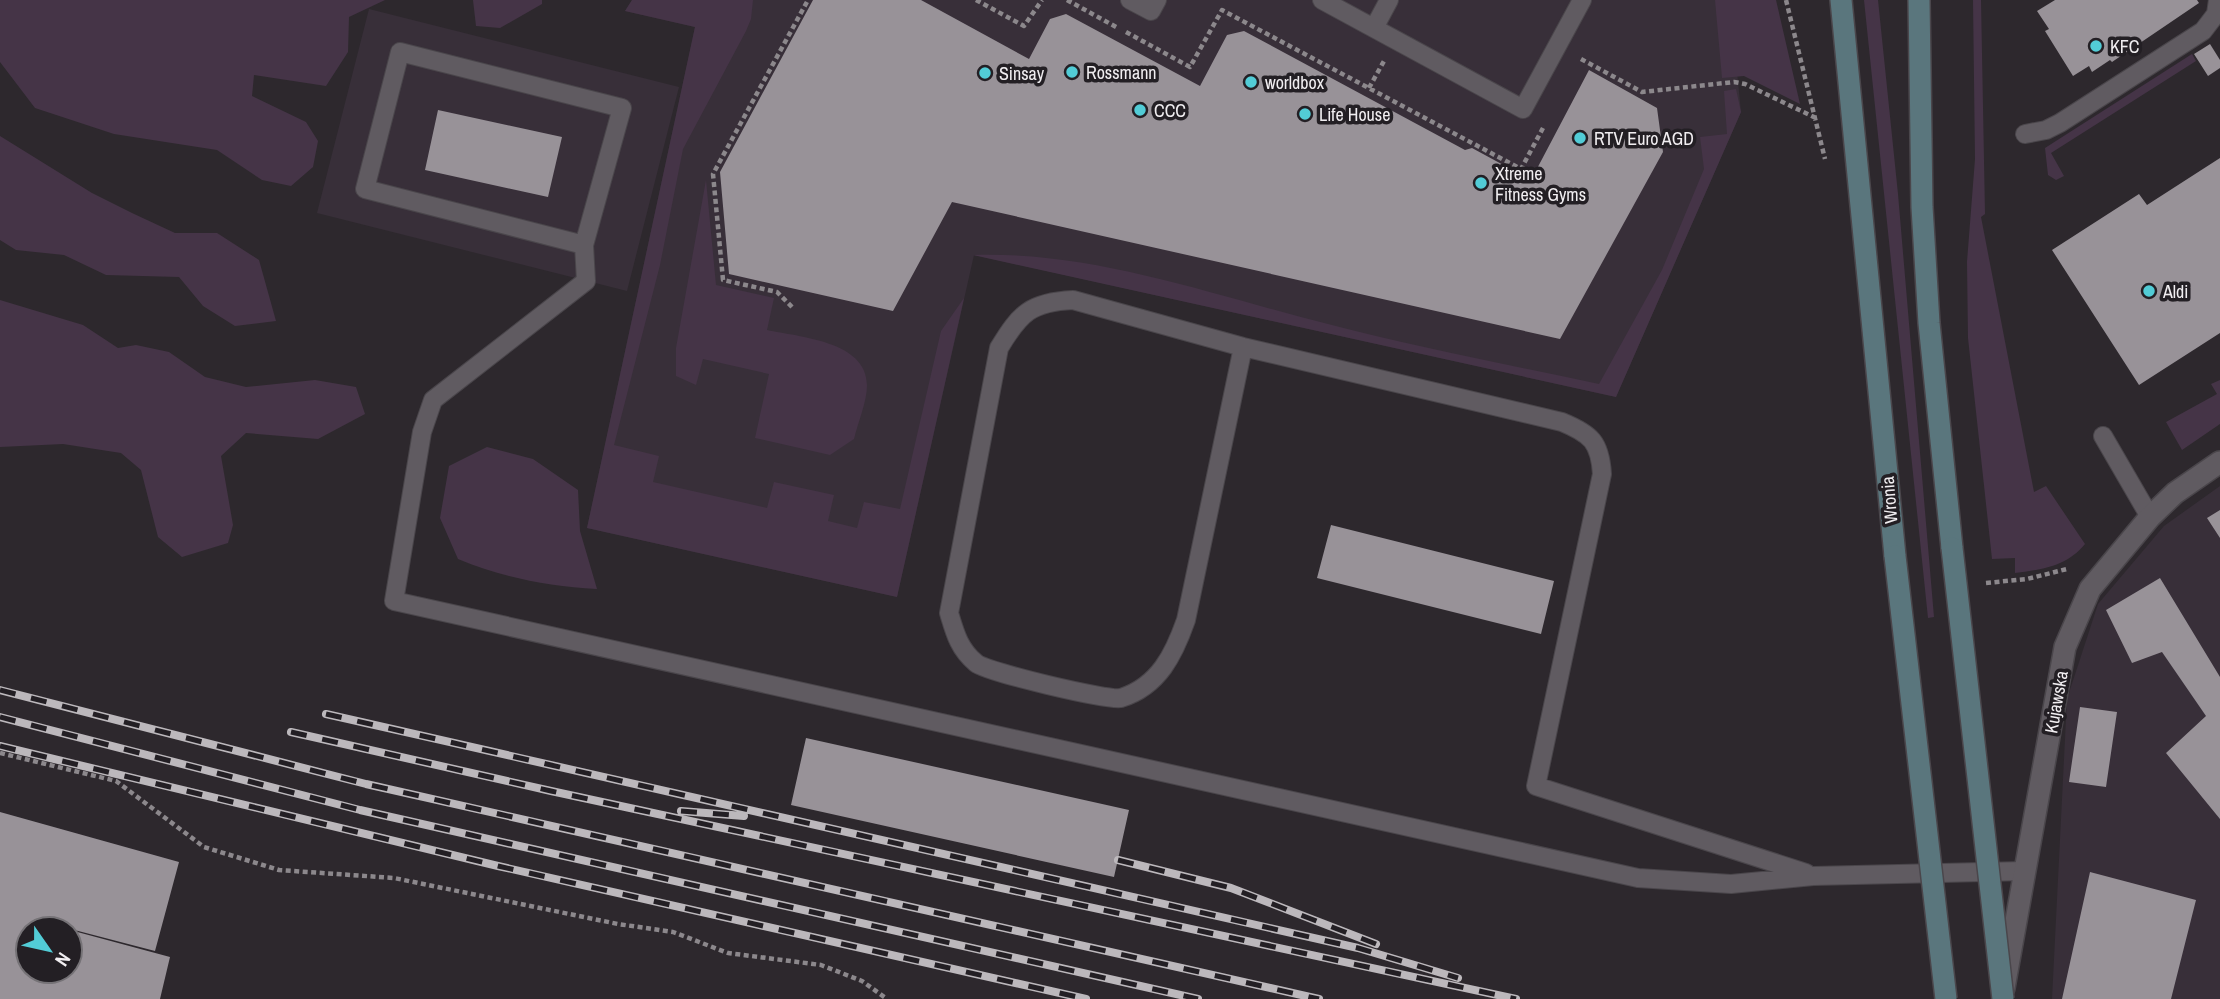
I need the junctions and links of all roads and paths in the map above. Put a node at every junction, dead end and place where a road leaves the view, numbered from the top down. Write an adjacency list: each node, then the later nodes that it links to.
1 (808, 0): 17 (path)
2 (976, 0): 3 (path)
3 (1042, 0)
4 (1130, 0): 5 (lane)
5 (1157, 0)
6 (1322, 0): 13 (lane)
7 (1389, 0): 13 (lane)
8 (1582, 0): 13 (lane)
9 (1786, 0): 14 (path)
10 (1840, 0): 28 (main road, Wronia, bridge)
11 (1919, 0): 29 (main road, bridge)
12 (2218, 0): 15 (lane)
13 (1374, 28)
14 (1803, 64)
15 (2025, 134)
16 (584, 245): 16 (lane); 26 (lane)
17 (792, 307)
18 (1243, 347): 18 (lane); 26 (lane)
19 (2102, 436): 21 (lane)
20 (2220, 462): 21 (street, Kujawska)
21 (2150, 517): 25 (street, Kujawska)
22 (2027, 579): 23 (path)
23 (1986, 583)
24 (0, 753): 27 (path)
25 (2025, 871): 26 (lane); 29 (street, Kujawska)
26 (1813, 876)
27 (887, 999)
28 (1947, 999)
29 (2003, 999)

